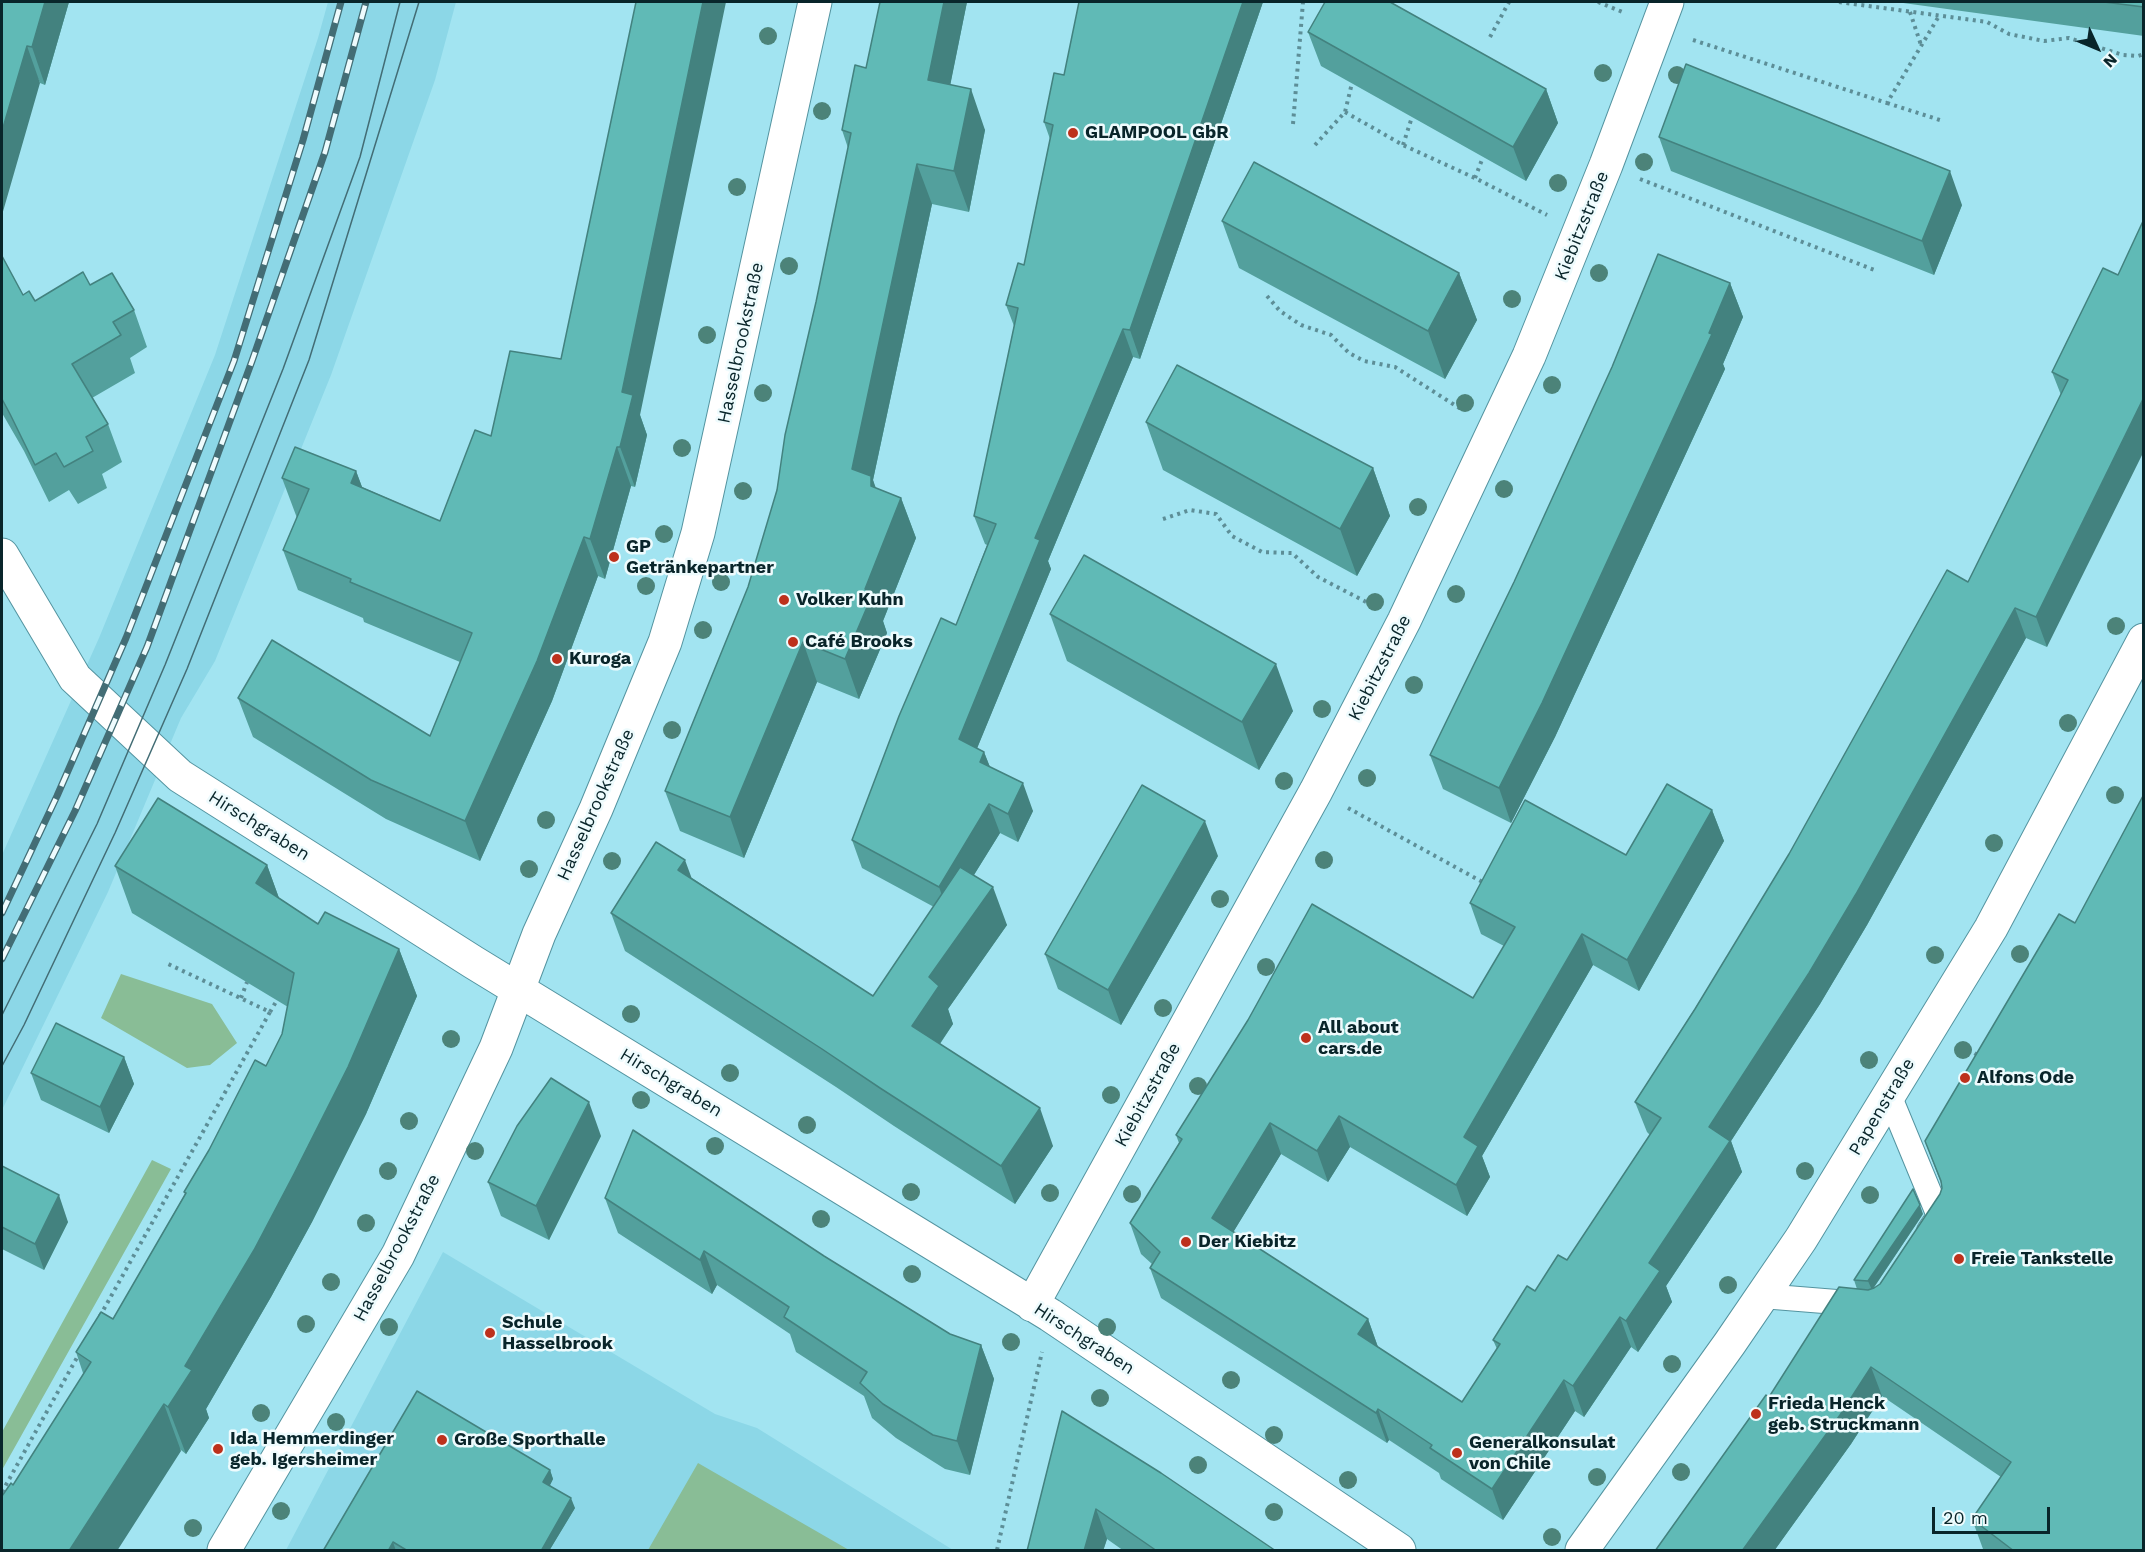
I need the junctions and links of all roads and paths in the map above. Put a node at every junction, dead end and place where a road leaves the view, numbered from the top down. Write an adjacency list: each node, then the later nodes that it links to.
1 (814, 2): 34 (street, Hasselbrookstraße)
2 (1303, 2): 16 (path)
3 (1509, 2): 8 (path)
4 (1839, 2): 5 (path)
5 (1911, 12): 7 (path); 9 (path)
6 (1662, 15): 12 (path); 20 (street, Kiebitzstraße)
7 (1939, 16): 9 (path); 10 (path)
8 (1490, 37)
9 (1921, 46): 12 (path)
10 (2144, 54)
11 (1352, 83): 13 (path)
12 (1887, 103): 15 (path)
13 (1345, 112): 17 (path); 18 (path)
14 (1412, 117): 18 (path)
15 (1943, 121)
16 (1293, 124)
17 (1316, 145)
18 (1403, 145): 21 (path)
19 (1483, 157): 21 (path)
20 (1606, 165): 22 (street, Kiebitzstraße); 23 (path)
21 (1475, 178): 22 (path)
22 (1580, 231): 25 (street, Kiebitzstraße)
23 (1877, 271)
24 (1267, 296): 25 (path)
25 (1495, 430): 28 (street, Kiebitzstraße)
26 (1163, 519): 28 (path)
27 (2, 555): 34 (street, Hirschgraben)
28 (1404, 621): 30 (street, Kiebitzstraße)
29 (2144, 640): 38 (street, Papenstraße)
30 (1316, 790): 31 (path); 42 (street, Kiebitzstraße)
31 (1492, 887)
32 (166, 963): 35 (path)
33 (247, 982): 35 (path)
34 (519, 990): 42 (street, Hirschgraben); 46 (street, Hasselbrookstraße)
35 (241, 998): 37 (path)
36 (277, 1000): 37 (path)
37 (270, 1012): 43 (path)
38 (1889, 1095): 39 (lane); 41 (street, Papenstraße)
39 (1919, 1246)
40 (1886, 1295): 41 (lane)
41 (1762, 1296): 49 (street, Papenstraße)
42 (1041, 1310): 47 (path); 48 (street, Hirschgraben)
43 (95, 1325)
44 (83, 1346): 45 (path)
45 (2, 1492)
46 (224, 1551)
47 (997, 1551)
48 (1399, 1551)
49 (1582, 1551)

